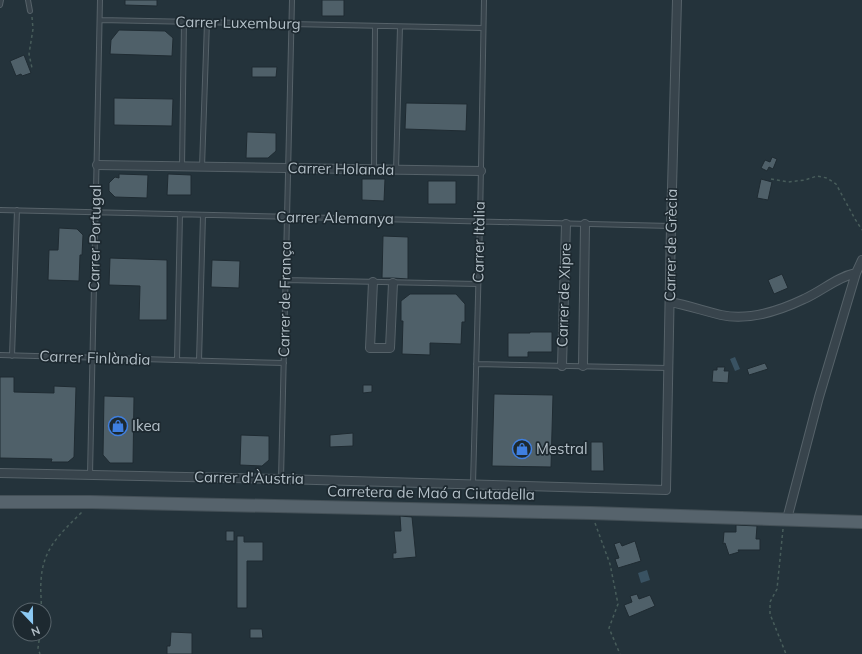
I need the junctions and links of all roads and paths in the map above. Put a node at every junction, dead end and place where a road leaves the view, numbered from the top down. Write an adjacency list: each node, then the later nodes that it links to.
1 (1, 0): 7 (lane)
2 (28, 0): 8 (lane)
3 (100, 0): 9 (lane, Carrer Portugal)
4 (292, 0): 12 (lane, Carrer de França)
5 (484, 0): 15 (lane, Carrer Itàlia)
6 (677, 0): 34 (street, Carrer de Grècia)
7 (0, 5)
8 (30, 11): 16 (path)
9 (100, 20): 10 (lane, Carrer Luxemburg); 17 (lane, Carrer Portugal)
10 (184, 21): 11 (lane, Carrer Luxemburg); 18 (lane)
11 (207, 22): 12 (lane, Carrer Luxemburg); 19 (lane)
12 (291, 24): 13 (lane, Carrer Luxemburg); 20 (lane, Carrer de França)
13 (375, 26): 14 (lane, Carrer Luxemburg); 21 (lane)
14 (400, 27): 15 (lane, Carrer Luxemburg); 22 (lane)
15 (483, 28): 23 (lane, Carrer Itàlia)
16 (32, 68)
17 (97, 165): 18 (street, Carrer Holanda); 27 (lane, Carrer Portugal)
18 (182, 167): 19 (street, Carrer Holanda)
19 (202, 167): 20 (street, Carrer Holanda)
20 (287, 168): 21 (street, Carrer Holanda); 30 (lane, Carrer de França)
21 (374, 170): 22 (street, Carrer Holanda)
22 (396, 170): 23 (street, Carrer Holanda)
23 (481, 171): 31 (lane, Carrer Itàlia)
24 (771, 179): 35 (path)
25 (0, 210): 26 (lane, Carrer Alemanya)
26 (17, 210): 27 (lane, Carrer Alemanya); 44 (lane)
27 (96, 212): 28 (lane, Carrer Alemanya); 45 (lane, Carrer Portugal)
28 (180, 214): 29 (lane, Carrer Alemanya); 46 (lane)
29 (203, 215): 30 (lane, Carrer Alemanya); 47 (lane)
30 (286, 217): 31 (lane, Carrer Alemanya); 38 (lane, Carrer de França)
31 (480, 222): 32 (lane, Carrer Alemanya); 41 (lane, Carrer Itàlia)
32 (566, 224): 33 (lane, Carrer Alemanya); 50 (street, Carrer de Xipre)
33 (585, 224): 34 (lane, Carrer Alemanya); 51 (street, Carrer de Xipre)
34 (671, 226): 42 (street, Carrer de Grècia)
35 (862, 230)
36 (862, 260): 37 (street)
37 (856, 273): 42 (street); 61 (street)
38 (285, 280): 39 (lane); 48 (lane, Carrer de França)
39 (372, 282): 40 (lane); 40 (street)
40 (393, 283): 41 (lane)
41 (478, 284): 49 (lane, Carrer Itàlia)
42 (670, 302): 52 (street, Carrer de Grècia)
43 (0, 355): 44 (lane, Carrer Finlàndia)
44 (12, 356): 45 (lane, Carrer Finlàndia)
45 (93, 358): 46 (lane, Carrer Finlàndia); 54 (lane, Carrer Portugal)
46 (177, 360): 47 (lane, Carrer Finlàndia)
47 (199, 361): 48 (lane, Carrer Finlàndia)
48 (284, 364): 55 (lane, Carrer de França)
49 (476, 364): 50 (lane, Carrer de Xipre); 56 (lane, Carrer Itàlia)
50 (562, 366): 51 (lane, Carrer de Xipre)
51 (583, 366): 52 (lane, Carrer de Xipre)
52 (668, 368): 57 (street, Carrer de Grècia)
53 (0, 473): 54 (street, Carrer d'Àustria)
54 (90, 475): 55 (street, Carrer d'Àustria)
55 (281, 479): 56 (street, Carrer d'Àustria)
56 (473, 484): 57 (street, Carrer d'Àustria)
57 (666, 490)
58 (0, 502): 59 (main road, Carretera de Maó a Ciutadella)
59 (91, 502): 60 (main road, Carretera de Maó a Ciutadella); 63 (path)
60 (591, 513): 61 (main road, Carretera de Maó a Ciutadella); 66 (path)
61 (786, 519): 62 (main road, Carretera de Maó a Ciutadella); 67 (path)
62 (862, 522)
63 (42, 602)
64 (39, 642): 65 (path)
65 (40, 654)
66 (620, 654)
67 (786, 654)

